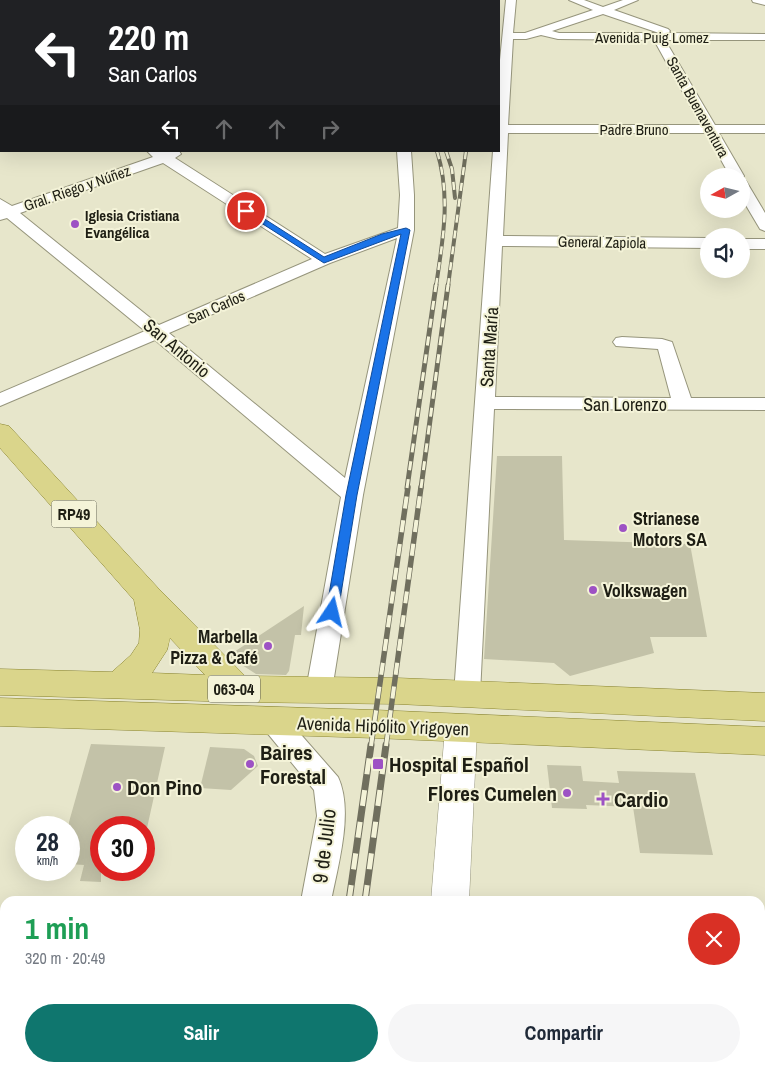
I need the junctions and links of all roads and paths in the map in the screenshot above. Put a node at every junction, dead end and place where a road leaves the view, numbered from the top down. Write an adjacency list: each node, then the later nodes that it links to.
1 (511, 0): 8 (street, Santa María)
2 (574, 0): 6 (street)
3 (633, 0): 6 (street)
4 (757, 0): 5 (street)
5 (765, 2)
6 (604, 10): 7 (street); 10 (street)
7 (541, 31): 8 (street); 9 (street, Avenida Puig Lomez)
8 (508, 36): 12 (street, Santa María)
9 (658, 37): 10 (street, Avenida Puig Lomez); 13 (street, Santa Buenaventura)
10 (676, 37): 11 (street, Avenida Puig Lomez)
11 (765, 37)
12 (502, 129): 13 (street, Padre Bruno); 23 (street, Santa María)
13 (710, 129): 14 (street, Padre Bruno); 18 (street, Santa Buenaventura)
14 (765, 130)
15 (174, 152): 17 (street, Gral. Riego y Núñez)
16 (404, 152): 22 (street)
17 (159, 154): 20 (street, Gral. Riego y Núñez); 27 (street)
18 (732, 168)
19 (750, 200): 21 (street)
20 (3, 210): 28 (street, San Antonio)
21 (765, 226)
22 (406, 230): 27 (street, San Carlos); 35 (street)
23 (495, 241): 24 (street, General Zapiola); 31 (street, Santa María)
24 (700, 243)
25 (750, 244): 26 (street)
26 (765, 244)
27 (324, 260): 28 (street, San Carlos)
28 (158, 333): 30 (street, San Carlos); 35 (street, San Antonio)
29 (622, 342): 33 (street)
30 (0, 400)
31 (485, 403): 33 (street, San Lorenzo); 42 (street, Santa María)
32 (765, 404): 33 (street, San Lorenzo)
33 (683, 405)
34 (0, 432): 36 (main road, RP49)
35 (352, 495): 40 (street)
36 (148, 596): 38 (main road); 39 (main road, RP49)
37 (0, 682): 38 (main road, Avenida Hipólito Yrigoyen / 063-04)
38 (118, 686): 39 (main road, Avenida Hipólito Yrigoyen / 063-04)
39 (238, 689): 40 (main road, Avenida Hipólito Yrigoyen / 063-04)
40 (319, 690): 41 (main road, Avenida Hipólito Yrigoyen / 063-04)
41 (397, 691): 42 (main road, Avenida Hipólito Yrigoyen / 063-04); 46 (main road)
42 (467, 694): 43 (main road, Avenida Hipólito Yrigoyen / 063-04)
43 (765, 708)
44 (0, 712): 45 (main road, Avenida Hipólito Yrigoyen / 063-04)
45 (273, 721): 46 (main road, Avenida Hipólito Yrigoyen / 063-04); 49 (street, 9 de Julio)
46 (394, 725): 47 (main road, Avenida Hipólito Yrigoyen / 063-04)
47 (461, 729): 48 (main road, Avenida Hipólito Yrigoyen / 063-04); 50 (street)
48 (765, 741)
49 (317, 896)
50 (450, 896)

